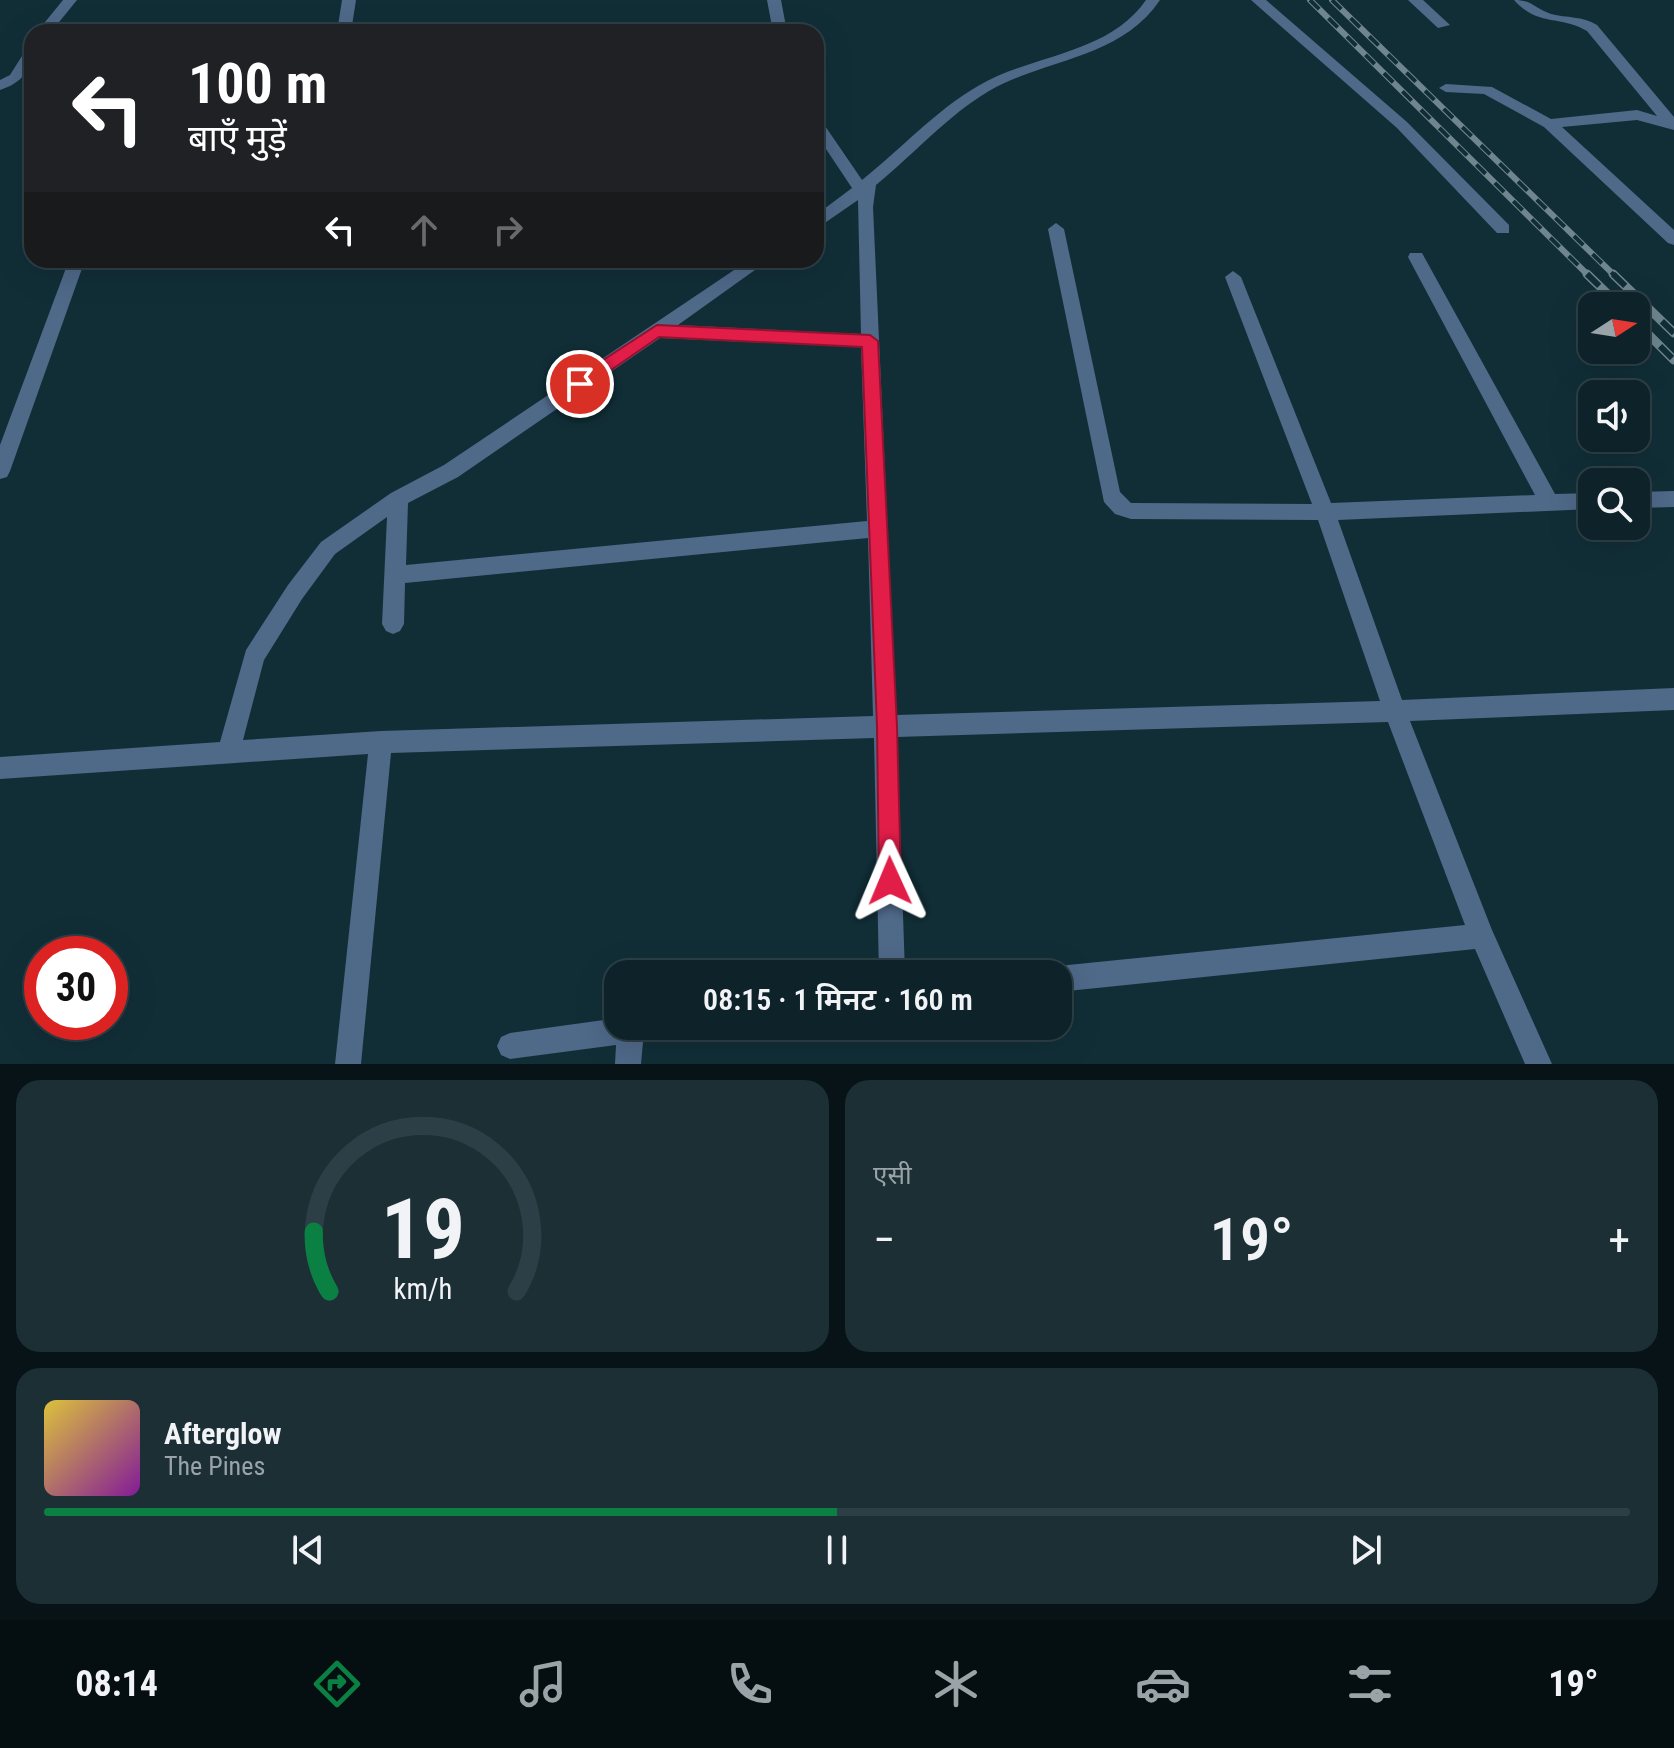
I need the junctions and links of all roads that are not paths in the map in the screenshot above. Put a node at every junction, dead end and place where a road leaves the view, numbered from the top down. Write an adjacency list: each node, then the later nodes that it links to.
1 (70, 0): 8 (street)
2 (349, 0): 9 (street)
3 (774, 0): 10 (street)
4 (1153, 0): 18 (street)
5 (1258, 0): 21 (street)
6 (1415, 0): 11 (street)
7 (1521, 0): 16 (street)
8 (50, 24)
9 (345, 24)
10 (778, 24)
11 (1443, 25)
12 (24, 64): 13 (street)
13 (0, 86)
14 (1446, 88): 15 (street)
15 (1549, 124): 16 (street); 22 (street)
16 (1673, 125)
17 (824, 133): 18 (street)
18 (865, 187): 19 (street); 28 (street)
19 (824, 217)
20 (1056, 229): 35 (street)
21 (1503, 229)
22 (1674, 239)
23 (1416, 257): 34 (street)
24 (74, 268): 29 (street)
25 (749, 268): 27 (street)
26 (1233, 277): 35 (street)
27 (657, 331): 28 (street); 30 (street)
28 (870, 341): 36 (street)
29 (0, 471)
30 (398, 499): 37 (street); 43 (street)
31 (1674, 499): 32 (street)
32 (1650, 500)
33 (1578, 501): 34 (street)
34 (1549, 502): 35 (street)
35 (1325, 512): 40 (street)
36 (876, 529): 37 (street); 41 (street)
37 (395, 575): 38 (street)
38 (393, 624)
39 (1674, 699): 40 (street)
40 (1395, 711): 41 (street); 45 (street)
41 (887, 726): 42 (street); 46 (street)
42 (381, 742): 43 (street); 51 (street)
43 (229, 750): 44 (street)
44 (0, 768)
45 (1482, 936): 47 (street); 53 (street)
46 (892, 960)
47 (1072, 978)
48 (604, 1034): 50 (street)
49 (630, 1040): 52 (street)
50 (510, 1046)
51 (348, 1064)
52 (628, 1064)
53 (1539, 1064)

